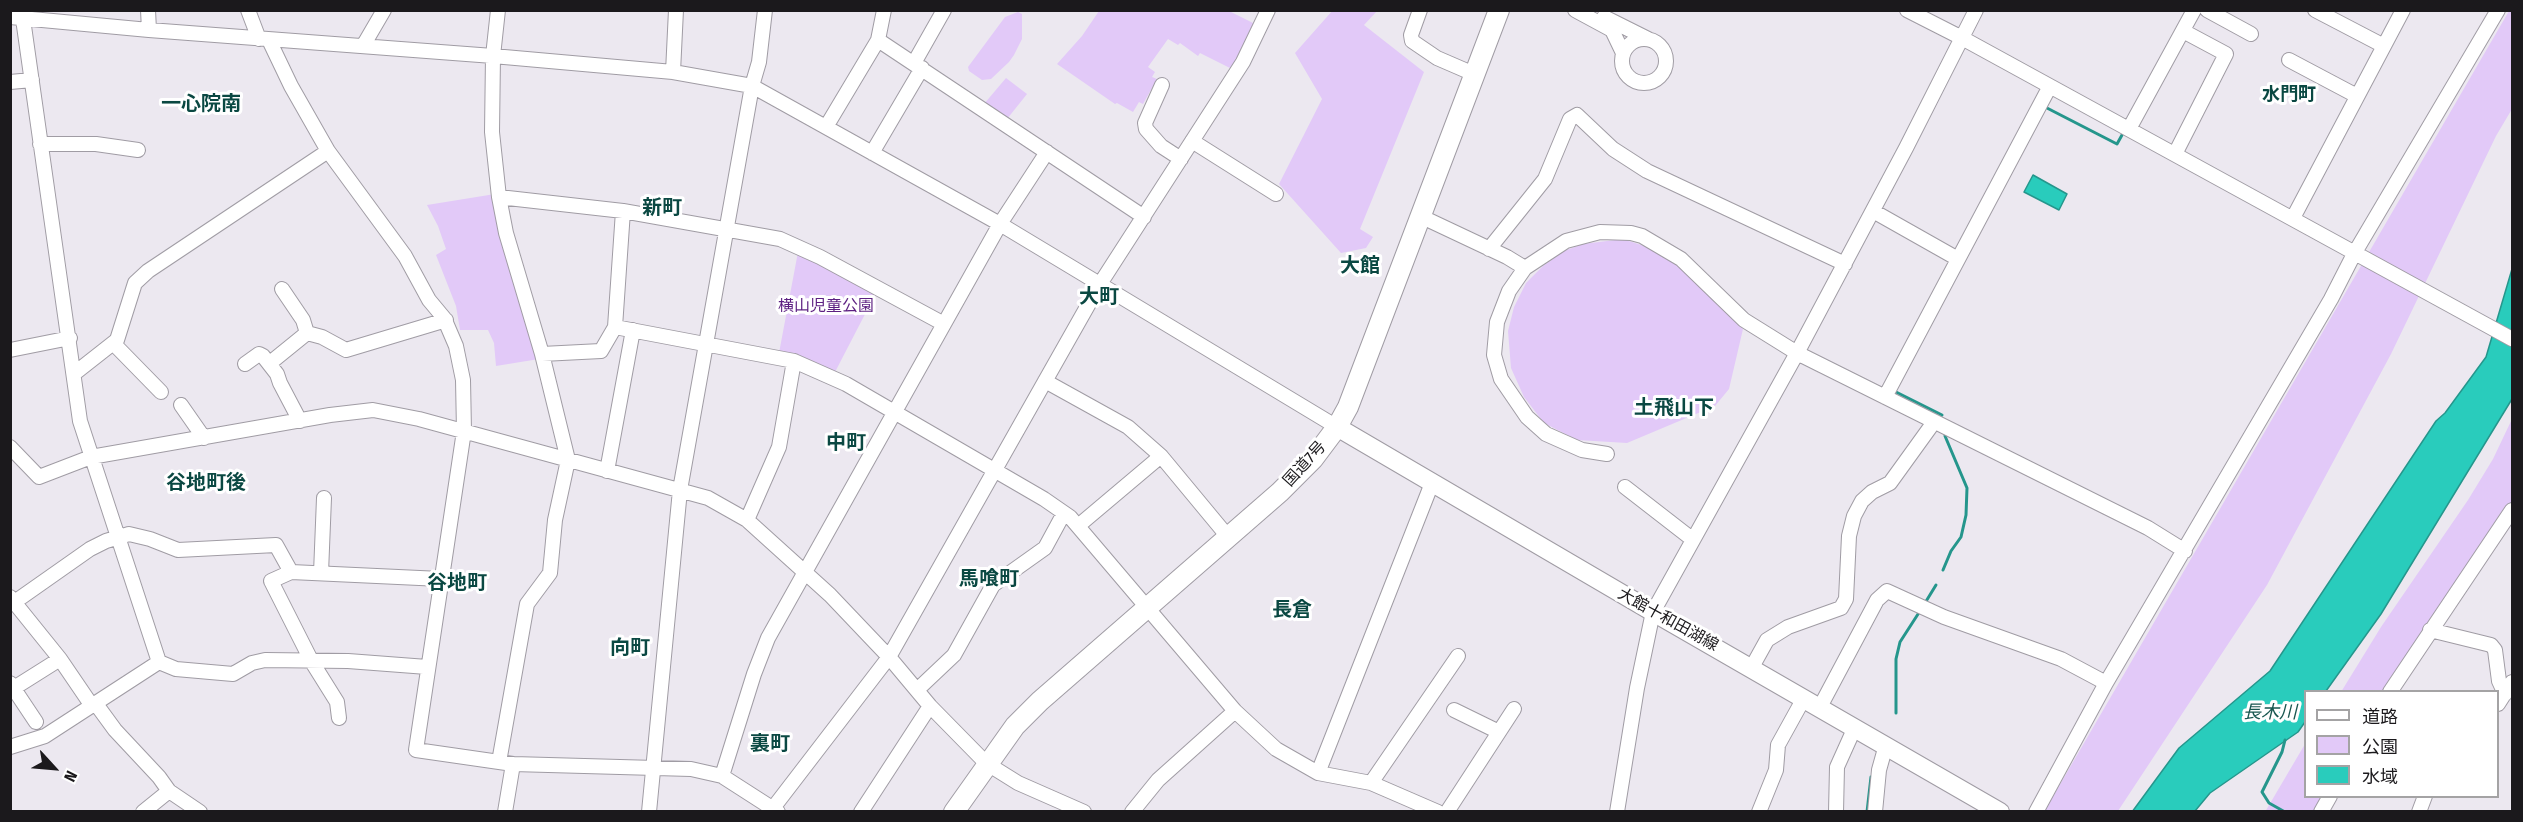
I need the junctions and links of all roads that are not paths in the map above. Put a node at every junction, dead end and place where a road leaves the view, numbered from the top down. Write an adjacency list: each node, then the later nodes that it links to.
1 (148, 10): 22 (street)
2 (248, 10): 26 (street)
3 (384, 10): 29 (street)
4 (498, 10): 32 (street)
5 (676, 10): 35 (street)
6 (765, 10): 40 (street)
7 (884, 10): 28 (street)
8 (947, 10): 34 (street)
9 (1268, 10): 45 (street)
10 (1420, 10): 36 (street)
11 (1499, 10): 36 (highway, 国道7号)
12 (1575, 10): 31 (street)
13 (1592, 10): 27 (street)
14 (1907, 10): 25 (street)
15 (1976, 10): 25 (street)
16 (2194, 10): 23 (street)
17 (2207, 10): 24 (street)
18 (2315, 10): 30 (street)
19 (2403, 10): 30 (street)
20 (2498, 10): 63 (street)
21 (24, 16): 22 (street); 37 (street)
22 (149, 30): 26 (street)
23 (2183, 31): 44 (street); 51 (street)
24 (2251, 33)
25 (1962, 38): 41 (street); 56 (street)
26 (264, 39): 29 (street); 48 (street)
27 (1648, 39): 31 (street); 31 (street)
28 (878, 40): 34 (street); 43 (street)
29 (363, 46): 32 (street)
30 (2384, 46): 42 (street)
31 (1623, 53)
32 (493, 56): 35 (street); 54 (street)
33 (2289, 60): 42 (street)
34 (918, 66): 49 (street); 50 (street)
35 (673, 72): 40 (street)
36 (1474, 74): 57 (highway, 国道7号)
37 (32, 80): 38 (street); 46 (street)
38 (10, 82)
39 (1162, 85): 52 (street)
40 (752, 86): 43 (street); 61 (street)
41 (2050, 86): 44 (street); 64 (street)
42 (2357, 96): 59 (street)
43 (826, 127): 50 (street)
44 (2129, 129): 51 (street)
45 (1192, 141): 52 (street); 53 (street)
46 (40, 144): 47 (street); 74 (street)
47 (138, 150)
48 (328, 151): 69 (street); 77 (street)
49 (1047, 152): 58 (street); 60 (street)
50 (872, 153): 60 (street)
51 (2175, 154): 59 (street)
52 (1181, 159): 58 (street)
53 (1276, 194)
54 (499, 197): 55 (street); 80 (street)
55 (622, 211): 61 (street); 71 (street)
56 (1873, 211): 64 (street); 65 (street)
57 (1420, 216): 62 (street); 92 (highway, 国道7号)
58 (1144, 217): 67 (street)
59 (2293, 218): 63 (street)
60 (1000, 224): 67 (street); 70 (street)
61 (727, 228): 70 (street); 76 (street)
62 (1489, 249): 65 (street); 66 (street)
63 (2357, 255): 75 (street); 113 (street)
64 (1958, 259): 87 (street)
65 (1845, 264): 79 (street)
66 (1525, 268): 79 (street); 96 (street)
67 (1100, 284): 85 (street); 92 (street)
68 (282, 289): 73 (street)
69 (446, 320): 73 (street); 93 (street)
70 (944, 324): 89 (street)
71 (615, 327): 72 (street); 80 (street)
72 (633, 330): 76 (street); 100 (street)
73 (307, 333): 83 (street)
74 (70, 338): 78 (street); 84 (street)
75 (2512, 339)
76 (706, 343): 81 (street); 104 (street)
77 (114, 344): 84 (street); 86 (street)
78 (10, 350)
79 (1797, 352): 87 (street); 112 (street)
80 (542, 354): 99 (street)
81 (794, 361): 89 (street); 108 (street)
82 (245, 363): 83 (street)
83 (270, 363): 90 (street)
84 (75, 373): 98 (street)
85 (1045, 381): 97 (street); 101 (street)
86 (161, 392)
87 (1885, 397): 91 (street)
88 (181, 405): 94 (street)
89 (895, 414): 101 (street); 116 (street)
90 (300, 421): 93 (street); 94 (street)
91 (1934, 422): 113 (street); 128 (street)
92 (1337, 426): 102 (main road, 大館十和田湖線); 111 (highway, 国道7号)
93 (464, 431): 99 (street); 117 (street)
94 (204, 438): 98 (street)
95 (10, 447): 98 (street)
96 (1607, 454)
97 (1161, 456): 109 (street); 111 (street)
98 (91, 457): 110 (street)
99 (568, 460): 100 (street); 146 (street)
100 (607, 471): 104 (street)
101 (995, 472): 107 (street); 123 (street)
102 (1432, 483): 120 (main road, 大館十和田湖線); 149 (street)
103 (1625, 487): 112 (street)
104 (680, 490): 108 (street); 148 (street)
105 (324, 498): 115 (street)
106 (2512, 510): 121 (street)
107 (1064, 513): 109 (street); 131 (street)
108 (747, 520): 116 (street)
109 (1077, 526): 119 (street)
110 (119, 536): 114 (street); 118 (street); 125 (street)
111 (1229, 538): 119 (highway, 国道7号)
112 (1692, 539): 120 (street)
113 (2185, 551): 129 (street)
114 (291, 572): 115 (street); 126 (street)
115 (321, 573): 117 (street)
116 (804, 574): 123 (street); 150 (street)
117 (441, 579): 127 (street)
118 (12, 600): 124 (street)
119 (1147, 608): 139 (street); 147 (highway, 国道7号)
120 (1653, 612): 128 (main road, 大館十和田湖線); 166 (street)
121 (2430, 630): 132 (street); 133 (street)
122 (1458, 656): 151 (street)
123 (889, 657): 131 (street); 154 (street)
124 (60, 659): 130 (street); 135 (street)
125 (159, 662): 126 (street); 135 (street)
126 (312, 662): 127 (street); 140 (street)
127 (427, 667): 146 (street)
128 (1752, 667): 134 (main road, 大館十和田湖線)
129 (2106, 683): 134 (street); 171 (street)
130 (12, 686): 141 (street)
131 (917, 690): 136 (street)
132 (2391, 690)
133 (2505, 693)
134 (1812, 702): 142 (main road, 大館十和田湖線); 167 (street)
135 (94, 705): 145 (street); 152 (street)
136 (930, 706): 147 (street); 160 (street)
137 (1514, 709): 143 (street)
138 (1454, 710): 143 (street)
139 (1235, 711): 149 (street); 163 (street)
140 (339, 718)
141 (36, 722)
142 (1855, 727): 144 (main road, 大館十和田湖線); 168 (street)
143 (1498, 732): 165 (street)
144 (1886, 745): 169 (street); 170 (main road, 大館十和田湖線)
145 (10, 747)
146 (506, 763): 148 (street); 158 (street)
147 (986, 763): 161 (highway, 国道7号); 162 (street)
148 (652, 767): 150 (street); 159 (street)
149 (1317, 772): 151 (street)
150 (722, 776): 154 (street)
151 (1371, 783): 164 (street)
152 (169, 791): 155 (street); 156 (street); 157 (street)
153 (2329, 798): 172 (street)
154 (774, 810)
155 (143, 812)
156 (164, 812)
157 (200, 812)
158 (505, 812)
159 (649, 812)
160 (861, 812)
161 (954, 812)
162 (1084, 812)
163 (1132, 812)
164 (1438, 812)
165 (1447, 812)
166 (1617, 812)
167 (1759, 812)
168 (1836, 812)
169 (1875, 812)
170 (2000, 812)
171 (2036, 812)
172 (2321, 812)

